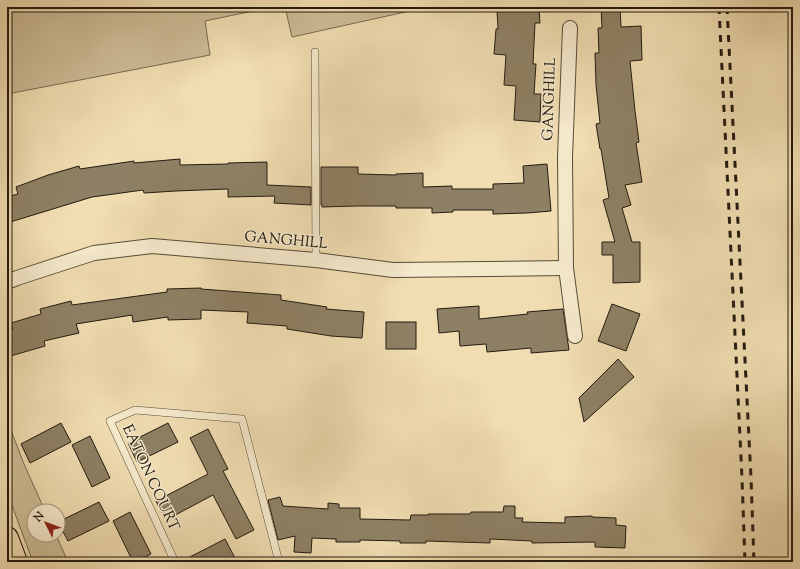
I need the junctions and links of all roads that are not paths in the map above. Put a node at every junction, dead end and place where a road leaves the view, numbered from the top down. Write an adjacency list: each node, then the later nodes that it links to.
1 (570, 28): 4 (street, GANGHILL)
2 (315, 52): 3 (lane)
3 (316, 260): 4 (street, GANGHILL); 5 (street, GANGHILL)
4 (566, 268): 6 (street, GANGHILL)
5 (7, 282)
6 (575, 336)
7 (7, 538): 8 (main road)
8 (16, 562)
9 (175, 562): 10 (lane, EATON COURT)
10 (279, 562)

